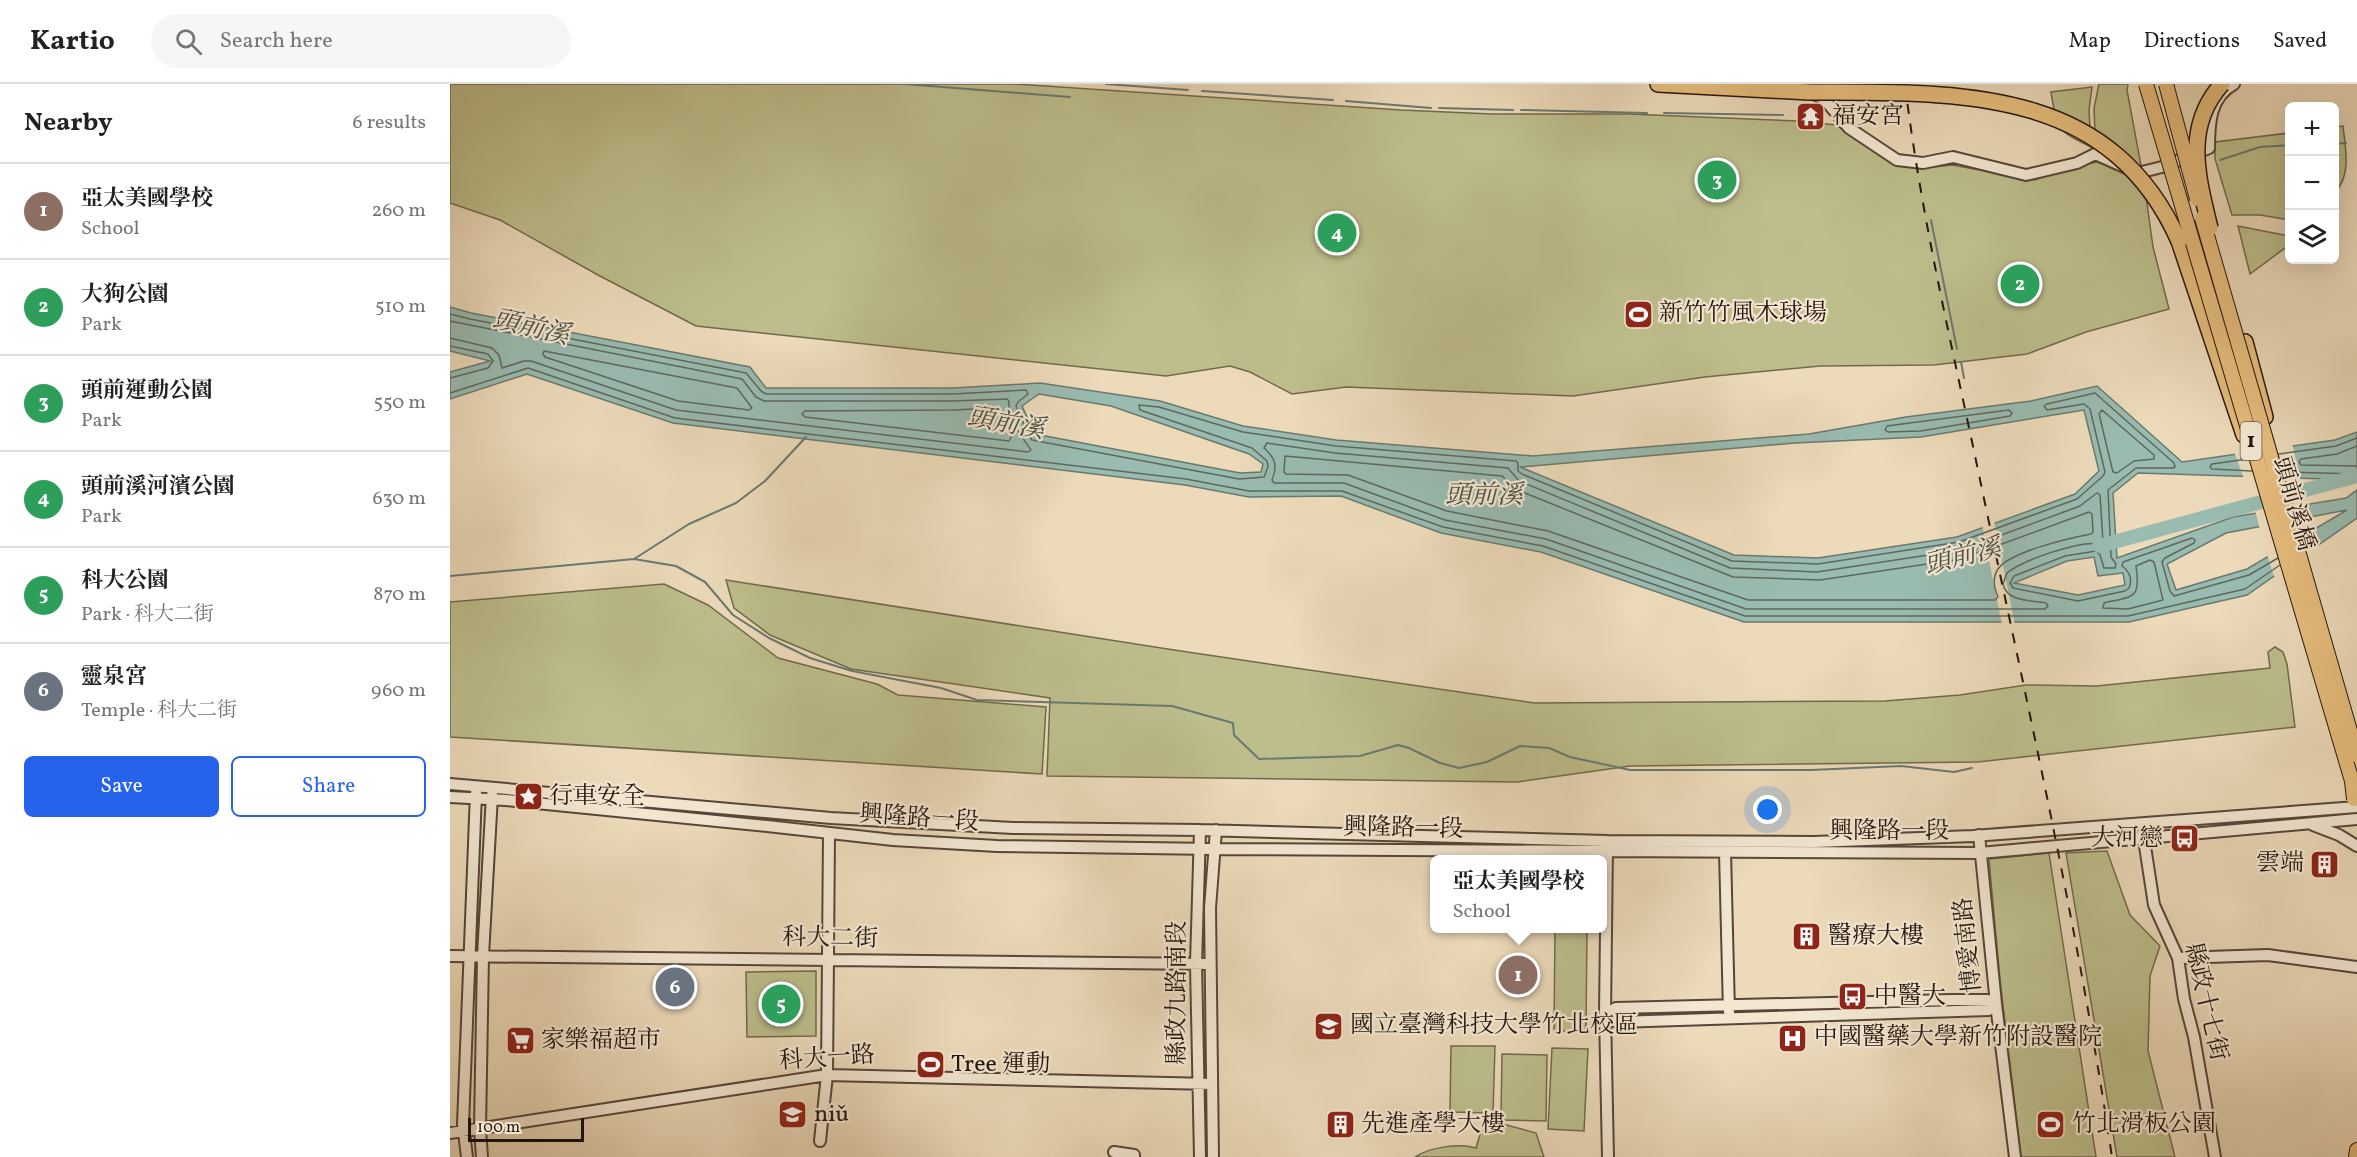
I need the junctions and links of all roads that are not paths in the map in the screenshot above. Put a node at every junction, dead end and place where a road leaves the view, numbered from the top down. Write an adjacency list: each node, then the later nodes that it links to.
1 (1658, 84): 8 (highway)
2 (1795, 84): 7 (street)
3 (1929, 84): 8 (highway, bridge)
4 (2146, 84): 9 (main road, 頭前溪橋 / 1, bridge)
5 (2166, 84): 9 (main road, 頭前溪橋 / 1, bridge)
6 (2222, 84): 9 (highway, bridge)
7 (2234, 84)
8 (1809, 92): 9 (highway, bridge)
9 (2272, 487): 10 (main road, 頭前溪橋 / 1, bridge); 15 (main road, 頭前溪橋 / 1, bridge)
10 (2357, 755)
11 (450, 784): 12 (street, 興隆路一段)
12 (476, 792): 13 (street, 興隆路一段); 14 (street, 興隆路一段); 32 (street)
13 (492, 794): 18 (street, 興隆路一段); 20 (street, 興隆路一段); 33 (street)
14 (450, 797)
15 (2356, 808): 16 (street, 興隆路一段); 17 (street, 興隆路一段)
16 (2142, 824): 21 (street, 興隆路一段); 22 (street, 縣政十七街)
17 (2310, 824): 22 (street, 興隆路一段); 23 (street)
18 (1200, 830): 19 (street, 興隆路一段); 25 (street, 縣政九路南段)
19 (1216, 830): 24 (street, 興隆路一段); 26 (street, 縣政九路南段)
20 (829, 834): 25 (street, 興隆路一段); 35 (street)
21 (1979, 835): 24 (street, 興隆路一段); 28 (street, 博愛南路)
22 (2143, 839): 28 (street, 興隆路一段); 34 (street, 縣政十七街)
23 (2357, 846)
24 (1607, 847): 26 (street, 興隆路一段); 27 (street, 興隆路一段); 29 (street)
25 (1200, 848): 26 (street, 興隆路一段); 36 (street, 縣政九路南段)
26 (1215, 849): 37 (street, 縣政九路南段)
27 (1725, 852): 28 (street, 興隆路一段); 40 (street)
28 (1980, 853): 39 (street, 博愛南路)
29 (1607, 855)
30 (1606, 933): 41 (street)
31 (450, 956): 32 (street, 科大二街)
32 (468, 956): 33 (street, 科大二街); 48 (street)
33 (483, 956): 35 (street, 科大二街); 46 (street)
34 (2178, 958): 38 (street); 59 (street, 縣政十七街)
35 (828, 960): 36 (street, 科大二街); 43 (street)
36 (1196, 964): 37 (street, 科大二街); 44 (street, 縣政九路南段)
37 (1210, 964): 45 (street, 縣政九路南段)
38 (2357, 967)
39 (1996, 1004): 40 (street); 42 (street); 58 (street, 博愛南路)
40 (1729, 1006): 41 (street); 42 (street)
41 (1605, 1014): 42 (street); 57 (street)
42 (1729, 1018)
43 (827, 1075): 44 (street, 科大一路); 46 (street, 科大一路); 49 (street)
44 (1199, 1084): 45 (street, 科大一路); 55 (street, 縣政九路南段)
45 (1211, 1084): 56 (street, 縣政九路南段)
46 (480, 1129): 48 (street, 科大一路); 53 (street)
47 (450, 1132): 48 (street, 科大一路)
48 (464, 1132): 52 (street)
49 (820, 1141)
50 (2357, 1150): 60 (main road)
51 (1114, 1152): 54 (street)
52 (466, 1157)
53 (482, 1157)
54 (1134, 1157)
55 (1200, 1157)
56 (1213, 1157)
57 (1608, 1157)
58 (2015, 1157)
59 (2215, 1157)
60 (2356, 1157)

